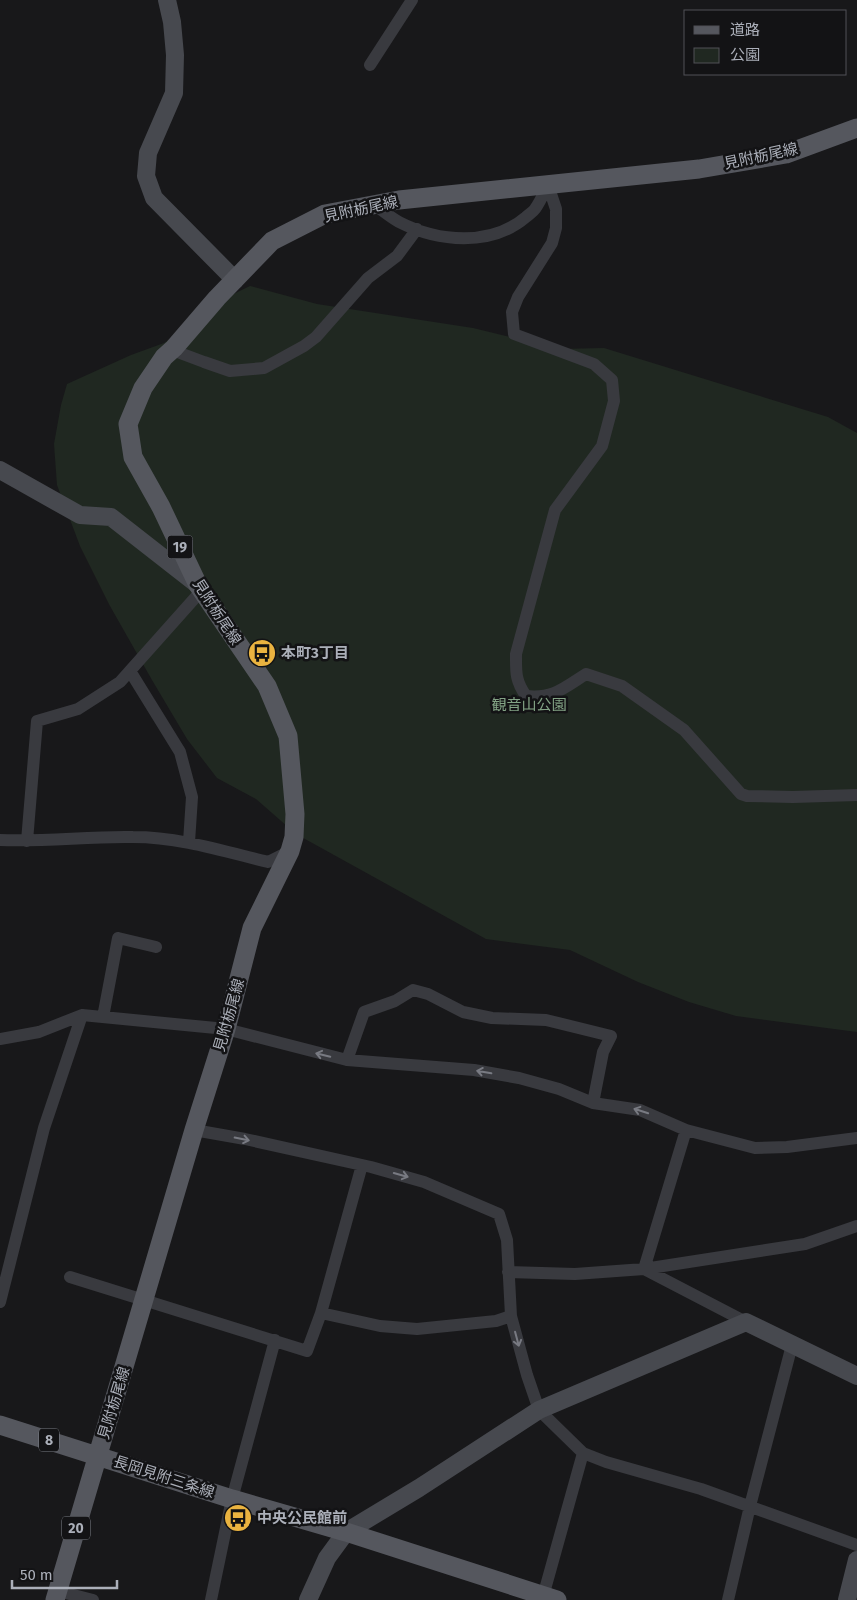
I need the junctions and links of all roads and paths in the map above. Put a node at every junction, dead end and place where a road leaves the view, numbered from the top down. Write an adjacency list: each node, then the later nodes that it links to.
1 (168, 0): 8 (street)
2 (412, 0): 3 (street)
3 (370, 65)
4 (857, 128): 5 (main road, 見附栃尾線 / 19)
5 (548, 185): 6 (main road, 見附栃尾線 / 19); 7 (street); 13 (street)
6 (373, 204): 7 (street); 8 (main road, 見附栃尾線 / 19)
7 (417, 229): 9 (street)
8 (234, 280): 9 (main road, 見附栃尾線 / 19)
9 (174, 348): 11 (main road, 見附栃尾線 / 19)
10 (1, 473): 11 (street)
11 (200, 588): 12 (street); 17 (main road, 見附栃尾線 / 19)
12 (130, 671): 15 (street); 16 (street)
13 (857, 795)
14 (0, 840): 15 (street)
15 (28, 841): 16 (street)
16 (189, 842): 17 (street)
17 (290, 851): 21 (main road, 見附栃尾線 / 19)
18 (156, 947): 20 (street)
19 (82, 1014): 20 (street); 22 (street); 33 (street)
20 (103, 1017): 21 (street)
21 (226, 1029): 23 (street, one-way to 21); 25 (main road, 見附栃尾線 / 19)
22 (0, 1039)
23 (347, 1060): 24 (street, one-way to 23); 24 (street)
24 (593, 1103): 26 (street, one-way to 24)
25 (194, 1130): 28 (street, one-way to 28); 34 (main road, 見附栃尾線 / 19)
26 (686, 1130): 27 (street); 30 (street)
27 (857, 1138)
28 (362, 1165): 31 (street, one-way to 31); 36 (street)
29 (857, 1226): 30 (street)
30 (644, 1269): 31 (street); 38 (street)
31 (508, 1272): 37 (street)
32 (70, 1277): 34 (street)
33 (2, 1286): 35 (street)
34 (145, 1300): 39 (street); 45 (main road, 見附栃尾線 / 19)
35 (0, 1302)
36 (320, 1313): 37 (street); 39 (street)
37 (511, 1316): 42 (street, one-way to 42)
38 (746, 1322): 40 (street); 42 (street)
39 (275, 1340): 46 (street)
40 (792, 1345): 41 (street); 47 (street)
41 (857, 1376)
42 (539, 1410): 44 (street); 48 (street)
43 (0, 1425): 45 (main road, 長岡見附三条線 / 8)
44 (582, 1453): 47 (street); 52 (street)
45 (98, 1456): 46 (main road, 長岡見附三条線 / 8); 51 (main road, 20)
46 (232, 1499): 48 (main road, 長岡見附三条線 / 8); 54 (street)
47 (750, 1506): 49 (street); 56 (street)
48 (346, 1532): 52 (main road, 長岡見附三条線 / 8); 55 (street)
49 (857, 1545)
50 (857, 1560): 57 (street)
51 (56, 1596): 53 (street)
52 (547, 1599)
53 (93, 1600)
54 (211, 1600)
55 (308, 1600)
56 (728, 1600)
57 (847, 1600)

